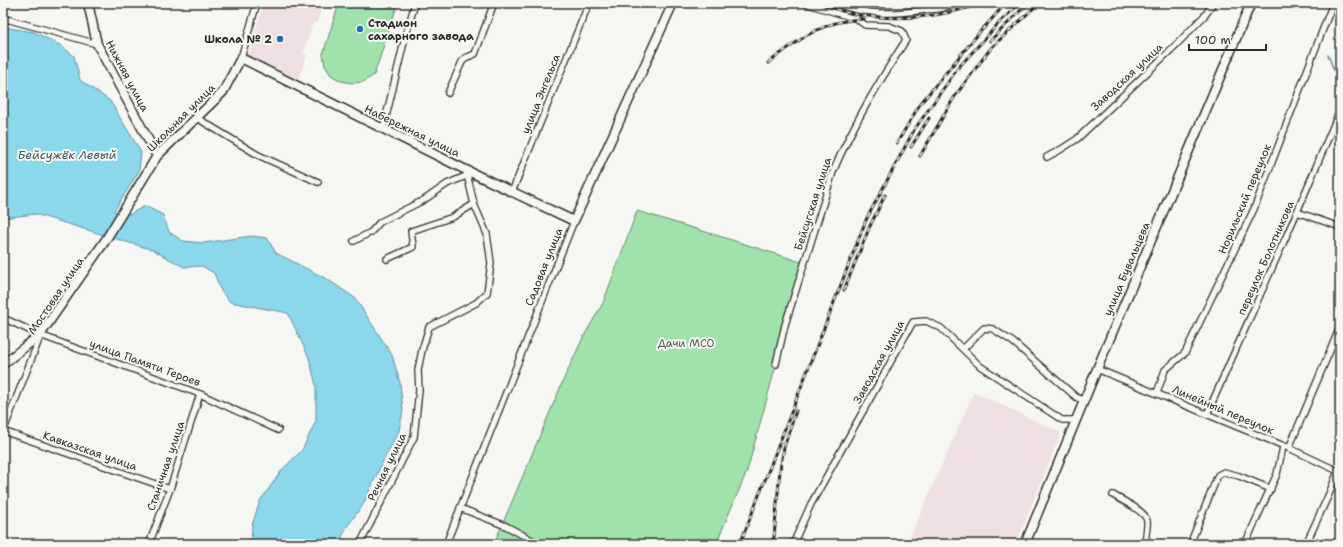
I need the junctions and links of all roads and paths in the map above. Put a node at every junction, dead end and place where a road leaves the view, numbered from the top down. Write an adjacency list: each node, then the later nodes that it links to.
1 (88, 3): 14 (street, Нижняя улица)
2 (257, 3): 15 (street, Школьная улица)
3 (415, 3): 19 (street)
4 (494, 3): 16 (street)
5 (589, 3): 24 (street, улица Энгельса)
6 (673, 3): 27 (street, Садовая улица)
7 (805, 3): 37 (street, Бейсугская улица)
8 (833, 3): 9 (street)
9 (954, 3)
10 (1213, 3): 21 (street, Заводская улица)
11 (1251, 3): 38 (street, улица Бувальцева)
12 (1333, 3): 39 (street, Норильский переулок)
13 (3, 19): 14 (street)
14 (97, 44): 20 (street, Нижняя улица)
15 (241, 58): 18 (street, Школьная улица); 19 (street, Набережная улица)
16 (448, 93)
17 (1340, 110): 26 (street, переулок Болотникова)
18 (197, 118): 20 (street, Школьная улица); 23 (street)
19 (383, 129): 22 (street, Набережная улица)
20 (157, 156): 30 (street, Школьная улица)
21 (1047, 157)
22 (466, 173): 24 (street, Набережная улица); 25 (street, Речная улица); 29 (street)
23 (318, 182)
24 (512, 192): 27 (street, Набережная улица)
25 (474, 204): 31 (street); 53 (street, Речная улица)
26 (1298, 212): 28 (street); 42 (street, переулок Болотникова)
27 (574, 221): 51 (street, Садовая улица)
28 (1340, 227)
29 (354, 241)
30 (105, 242): 34 (street, Мостовая улица)
31 (387, 259)
32 (3, 318): 34 (street, улица Памяти Героев)
33 (1340, 327): 46 (street)
34 (40, 335): 36 (street); 40 (street, улица Памяти Героев); 45 (street, Мостовая улица)
35 (963, 349): 41 (street); 43 (street, Заводская улица); 56 (street, Заводская улица)
36 (3, 364)
37 (776, 364)
38 (1097, 368): 39 (street, Линейный переулок); 41 (street, улица Бувальцева)
39 (1157, 393): 42 (street, Линейный переулок)
40 (200, 394): 44 (street, улица Памяти Героев); 48 (street, Станичная улица)
41 (1084, 401): 43 (street, улица Бувальцева)
42 (1207, 414): 46 (street, Линейный переулок)
43 (1076, 420): 57 (street, улица Бувальцева)
44 (278, 430)
45 (3, 432): 48 (street, Кавказская улица)
46 (1286, 448): 47 (street, Линейный переулок); 49 (street)
47 (1339, 472): 61 (street)
48 (170, 489): 52 (street, Станичная улица)
49 (1271, 489): 59 (street); 60 (street)
50 (1112, 495): 58 (street)
51 (460, 508): 54 (street, Садовая улица); 55 (street)
52 (149, 544)
53 (360, 544)
54 (446, 544)
55 (539, 544)
56 (793, 544)
57 (1025, 544)
58 (1152, 544)
59 (1190, 544)
60 (1245, 544)
61 (1306, 544)

